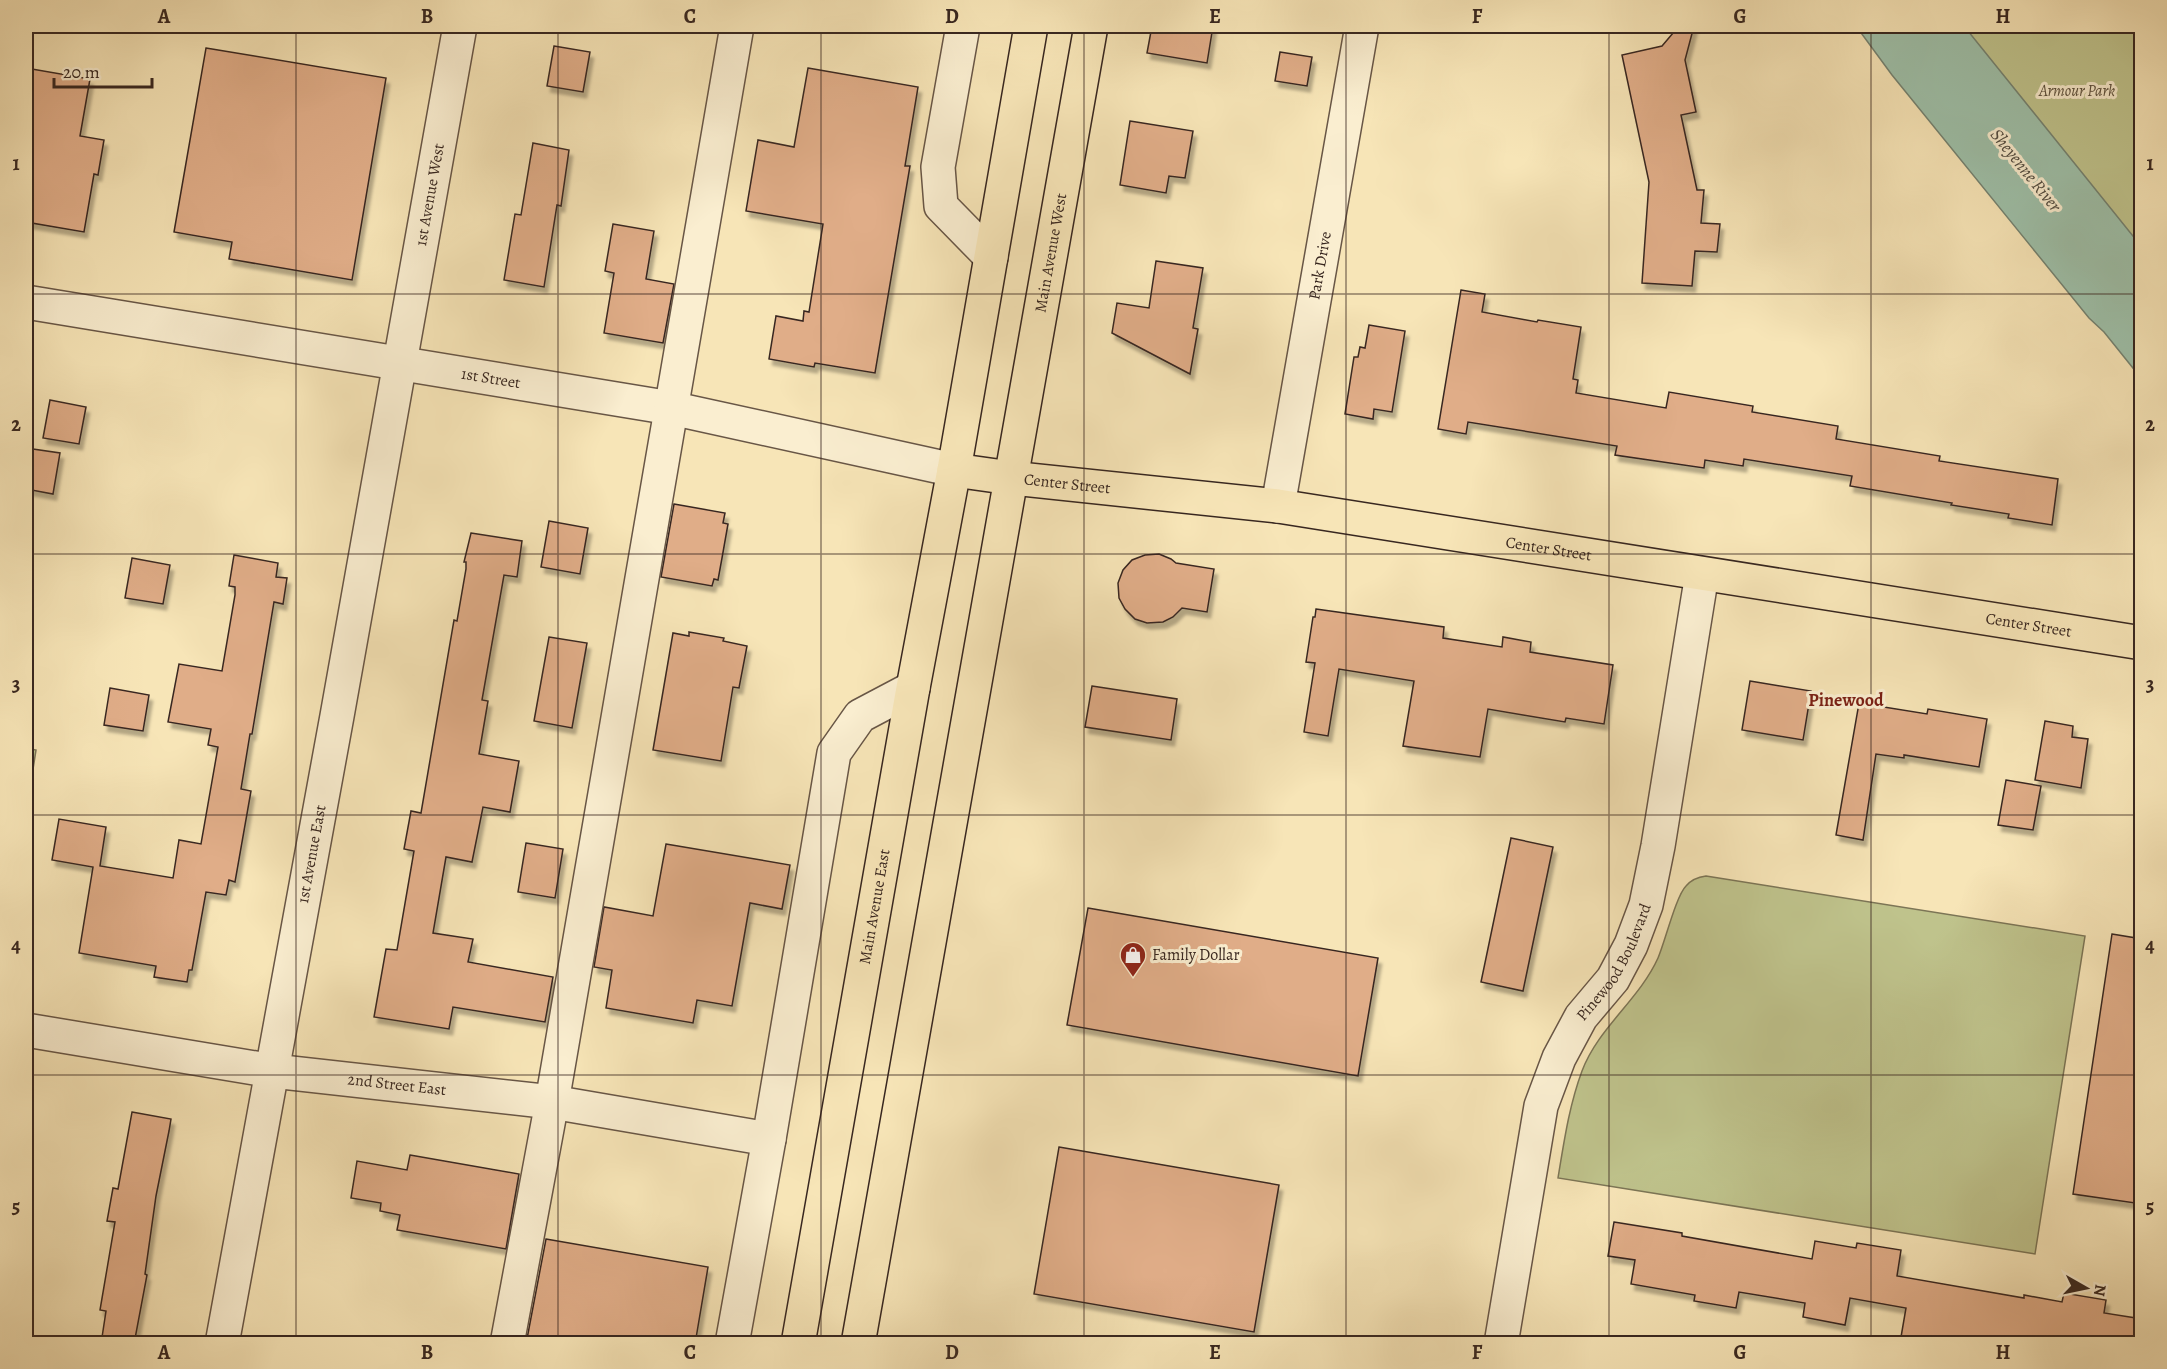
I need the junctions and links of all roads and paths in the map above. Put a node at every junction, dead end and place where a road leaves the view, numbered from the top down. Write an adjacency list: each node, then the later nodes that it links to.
1 (460, 26): 9 (street, 1st Avenue West)
2 (737, 26): 10 (street)
3 (963, 26): 7 (street)
4 (1031, 26): 7 (main road)
5 (1091, 26): 12 (main road, Main Avenue West)
6 (1362, 26): 13 (street, Park Drive)
7 (991, 257): 11 (main road)
8 (26, 302): 9 (street, 1st Street)
9 (399, 363): 10 (street, 1st Street); 18 (street, 1st Avenue East)
10 (671, 408): 11 (street, 1st Street); 19 (street)
11 (954, 470): 12 (main road, Center Street); 16 (main road, Main Avenue East)
12 (1011, 478): 13 (main road, Center Street); 26 (main road)
13 (1278, 506): 14 (main road, Center Street)
14 (1702, 574): 15 (main road, Center Street); 21 (street, Pinewood Boulevard)
15 (2142, 644)
16 (913, 688): 20 (street); 25 (main road, Main Avenue East)
17 (26, 1030): 18 (street, 2nd Street East)
18 (273, 1071): 19 (street, 2nd Street East); 22 (street, 1st Avenue East)
19 (552, 1102): 20 (street, 2nd Street East); 23 (street)
20 (769, 1139): 24 (street)
21 (1502, 1343)
22 (222, 1344)
23 (507, 1344)
24 (732, 1344)
25 (798, 1344)
26 (858, 1344)

